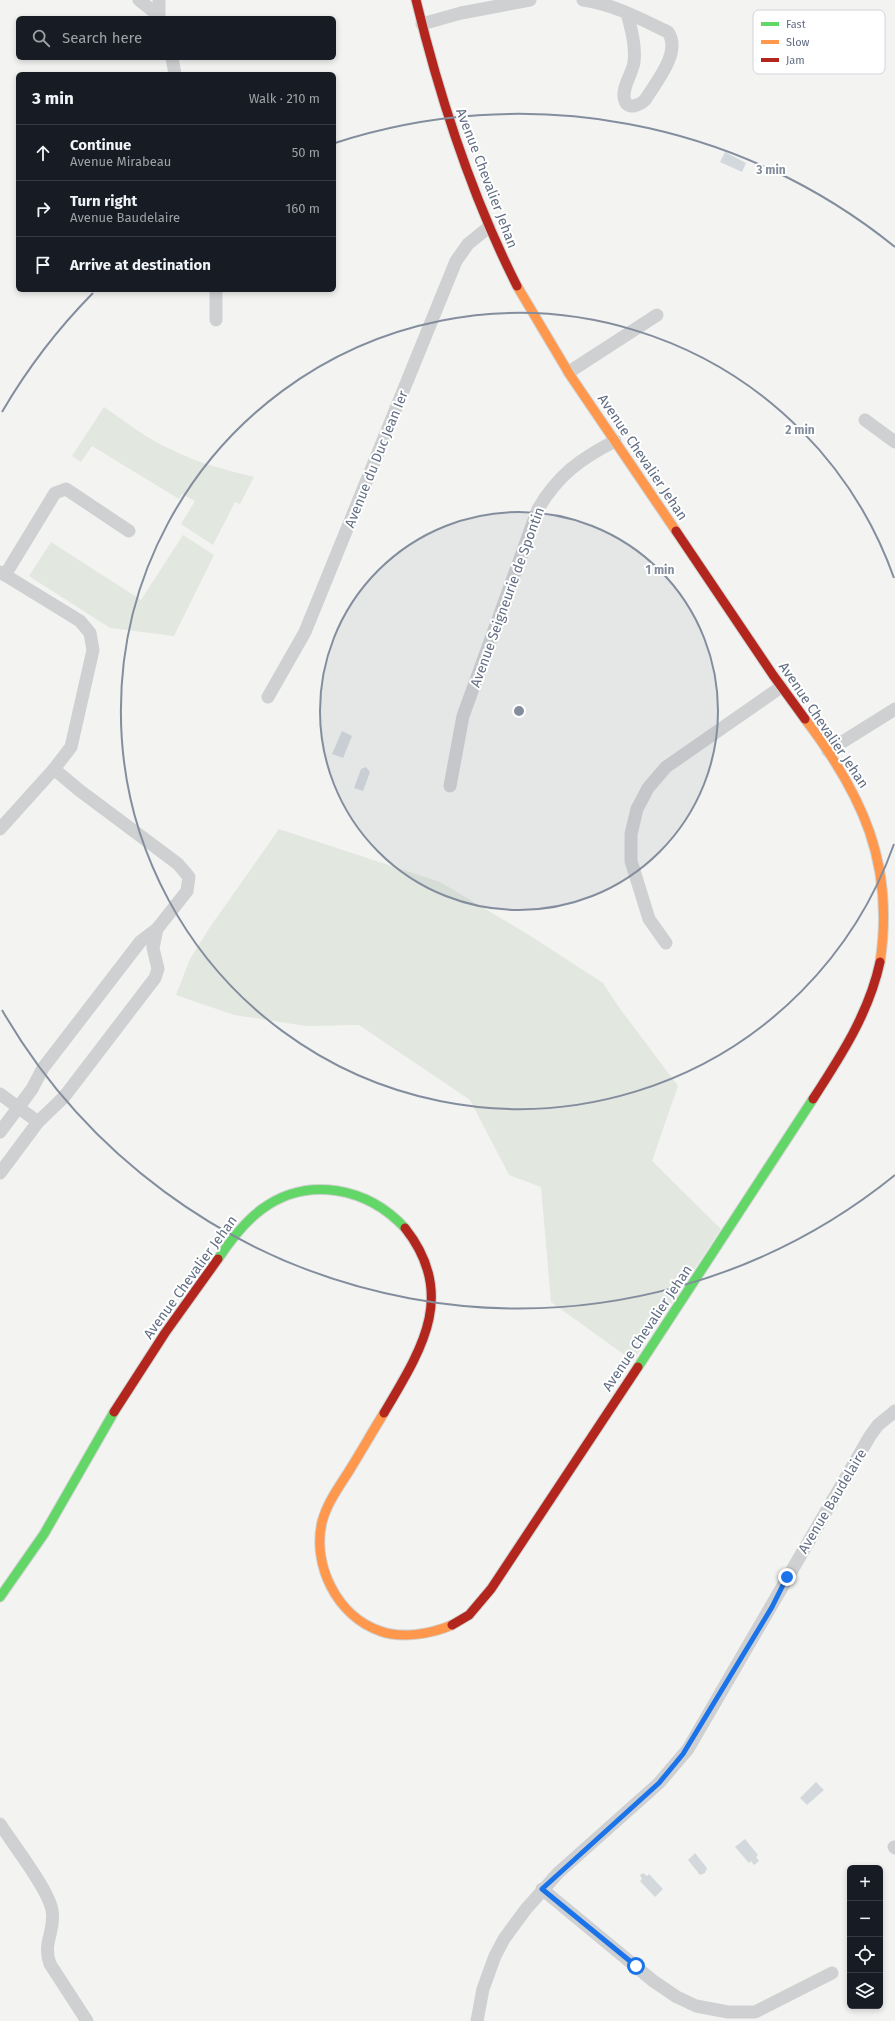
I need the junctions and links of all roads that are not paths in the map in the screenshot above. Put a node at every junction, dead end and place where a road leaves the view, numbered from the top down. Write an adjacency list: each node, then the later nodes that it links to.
1 (138, 0): 7 (street)
2 (159, 0): 8 (street)
3 (416, 0): 9 (street, Avenue Chevalier Jehan)
4 (530, 0): 9 (street)
5 (583, 0): 6 (street)
6 (627, 13): 6 (street)
7 (157, 16)
8 (158, 16)
9 (422, 24): 12 (street, Avenue Chevalier Jehan)
10 (172, 60): 11 (street)
11 (175, 72)
12 (489, 227): 16 (street, Avenue Chevalier Jehan); 23 (street, Avenue du Duc Jean Ier)
13 (216, 292): 15 (street)
14 (657, 315): 16 (street)
15 (216, 320)
16 (569, 372): 18 (street, Avenue Chevalier Jehan)
17 (865, 420): 19 (street)
18 (615, 441): 22 (street, Avenue Chevalier Jehan); 27 (street, Avenue Seigneurie de Spontin)
19 (895, 442)
20 (129, 531): 21 (street)
21 (2, 574): 26 (street)
22 (781, 687): 25 (street, Avenue Chevalier Jehan); 30 (street)
23 (268, 697)
24 (895, 709): 25 (street)
25 (828, 751): 37 (street, Avenue Chevalier Jehan)
26 (54, 769): 28 (street); 29 (street)
27 (450, 786)
28 (0, 829)
29 (157, 929): 32 (street); 33 (street)
30 (666, 944)
31 (0, 1094): 32 (street)
32 (19, 1108): 33 (street); 34 (street)
33 (38, 1122): 35 (street)
34 (0, 1132)
35 (0, 1173)
36 (895, 1411): 39 (street, Avenue Baudelaire)
37 (0, 1597)
38 (0, 1824): 42 (street)
39 (542, 1889): 41 (street); 43 (street, Avenue Baudelaire)
40 (832, 1973): 41 (street)
41 (756, 2016)
42 (87, 2021)
43 (477, 2021)

